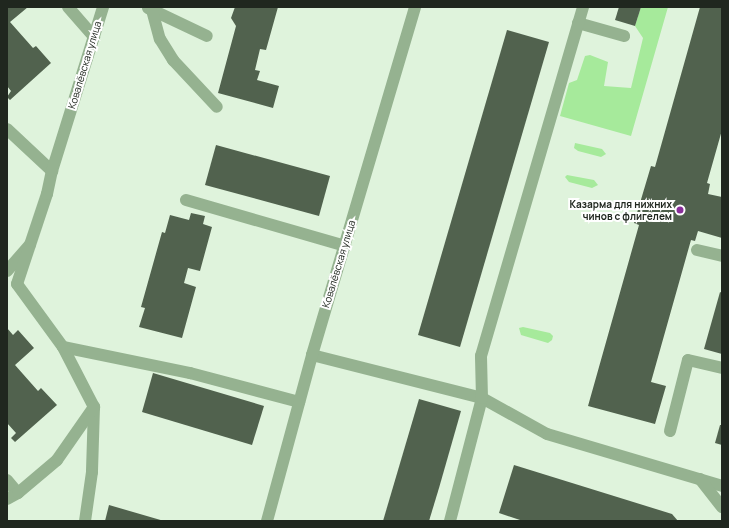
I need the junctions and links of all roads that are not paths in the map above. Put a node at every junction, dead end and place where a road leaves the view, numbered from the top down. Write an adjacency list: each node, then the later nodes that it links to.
1 (68, 7): 9 (street)
2 (103, 7): 9 (street, Ковалёвская улица)
3 (415, 7): 15 (street, Ковалёвская улица)
4 (582, 7): 6 (street)
5 (149, 8): 7 (street); 10 (street)
6 (578, 23): 8 (street); 22 (street)
7 (207, 36)
8 (624, 36)
9 (94, 37): 12 (street, Ковалёвская улица)
10 (217, 107)
11 (7, 129): 12 (street)
12 (52, 171): 14 (street, Ковалёвская улица)
13 (186, 200): 15 (street)
14 (31, 244): 18 (street); 19 (street, Ковалёвская улица)
15 (345, 246): 20 (street, Ковалёвская улица)
16 (697, 250): 17 (street)
17 (722, 256)
18 (7, 271)
19 (63, 346): 23 (street); 24 (street)
20 (312, 355): 22 (street); 23 (street, Ковалёвская улица)
21 (722, 368): 25 (street)
22 (482, 398): 26 (street); 33 (street)
23 (299, 402): 32 (street, Ковалёвская улица)
24 (94, 407): 29 (street); 31 (street)
25 (670, 431)
26 (700, 479): 28 (street); 30 (street)
27 (7, 480): 29 (street)
28 (722, 486)
29 (12, 496)
30 (722, 507)
31 (85, 521)
32 (267, 521)
33 (450, 521)

